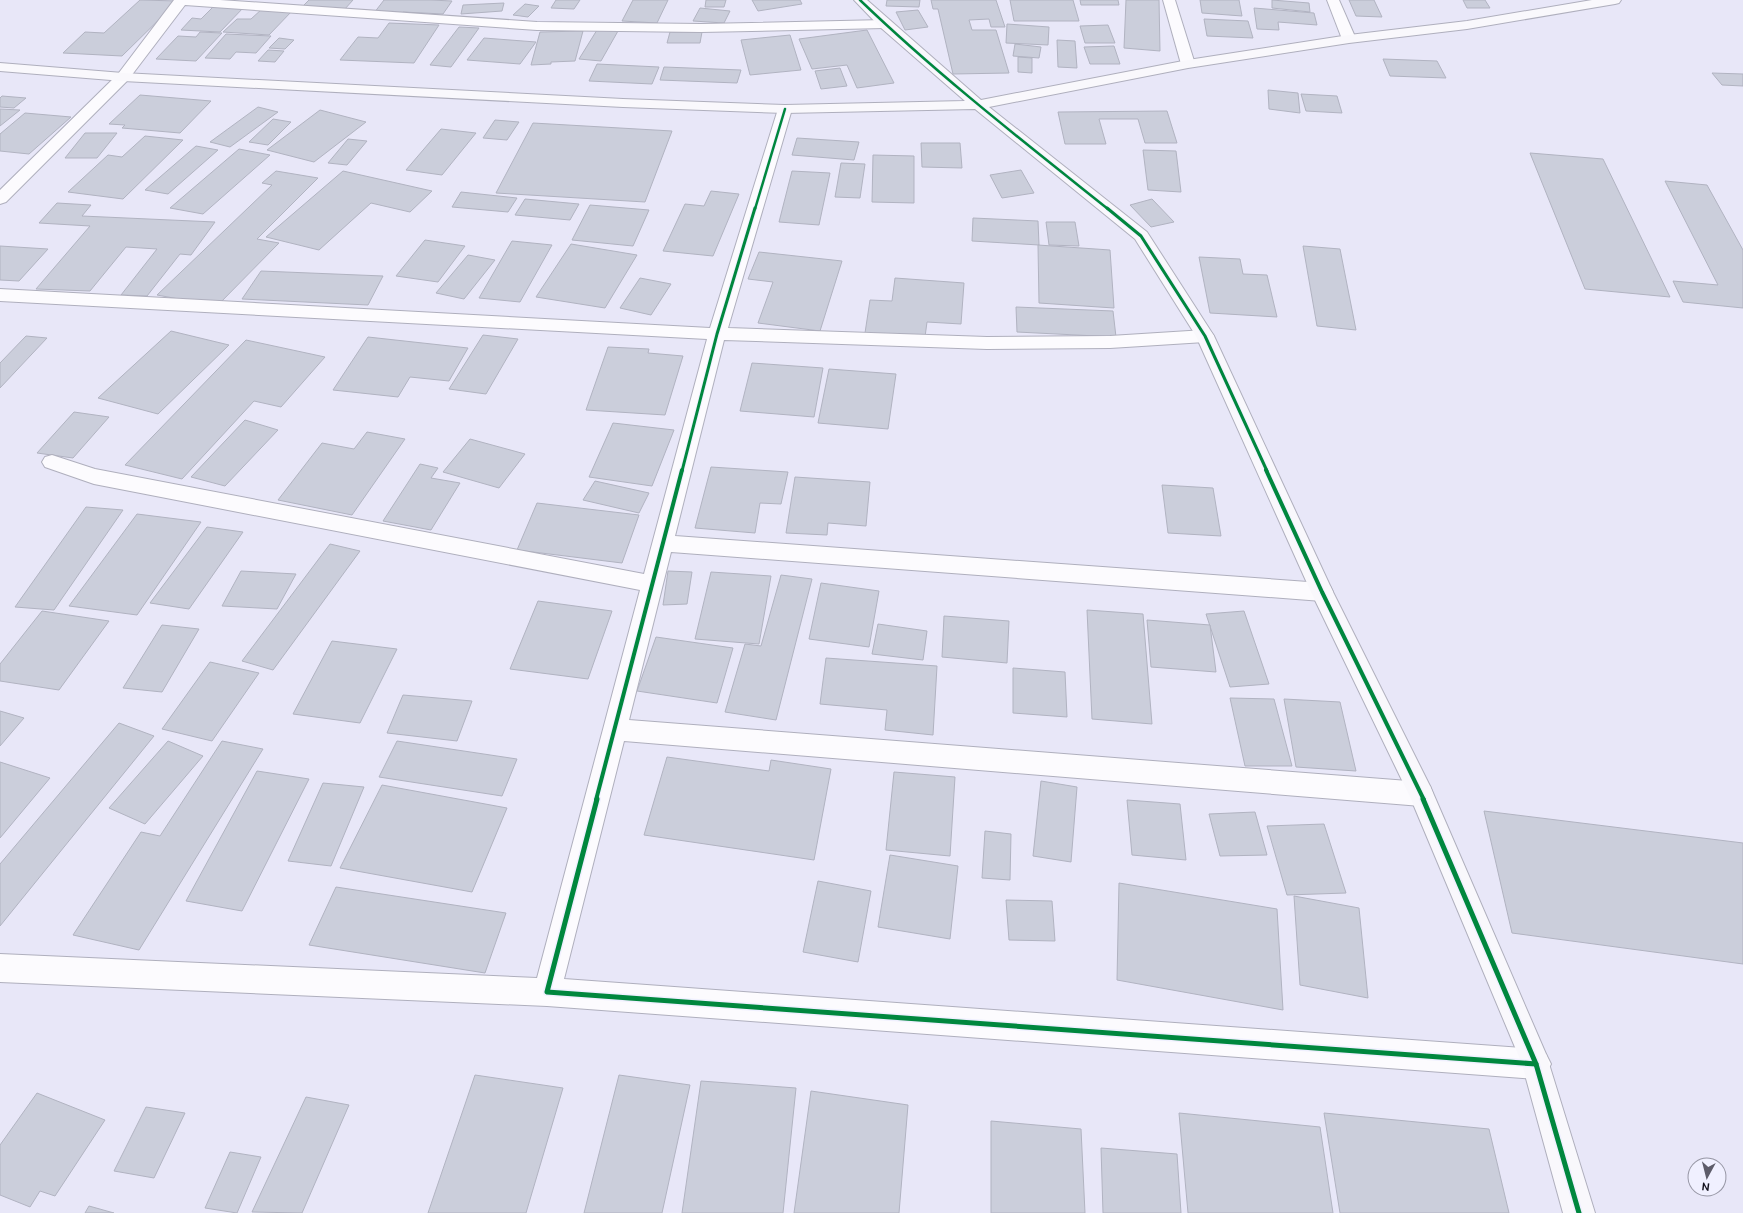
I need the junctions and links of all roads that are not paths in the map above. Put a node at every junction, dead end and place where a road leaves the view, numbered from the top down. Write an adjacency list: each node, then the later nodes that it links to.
1 (860, 0): 6 (main road)
2 (1169, 0): 8 (street)
3 (1333, 0): 7 (street)
4 (1615, 0): 7 (main road)
5 (181, 1): 6 (street); 10 (street)
6 (884, 24): 11 (main road)
7 (1349, 39): 8 (main road)
8 (1188, 64): 11 (main road)
9 (0, 68): 10 (main road)
10 (123, 77): 12 (main road); 13 (street)
11 (978, 105): 12 (main road); 16 (main road)
12 (785, 109): 15 (street)
13 (0, 199)
14 (0, 295): 15 (street)
15 (717, 334): 16 (street); 18 (street)
16 (1206, 336): 20 (main road)
17 (52, 462): 19 (street)
18 (664, 543): 19 (street); 20 (street)
19 (653, 584): 21 (street)
20 (1322, 592): 22 (main road)
21 (615, 730): 22 (street); 24 (street)
22 (1421, 794): 25 (main road)
23 (0, 968): 24 (street)
24 (547, 992): 25 (street)
25 (1536, 1064): 26 (main road)
26 (1579, 1213)

